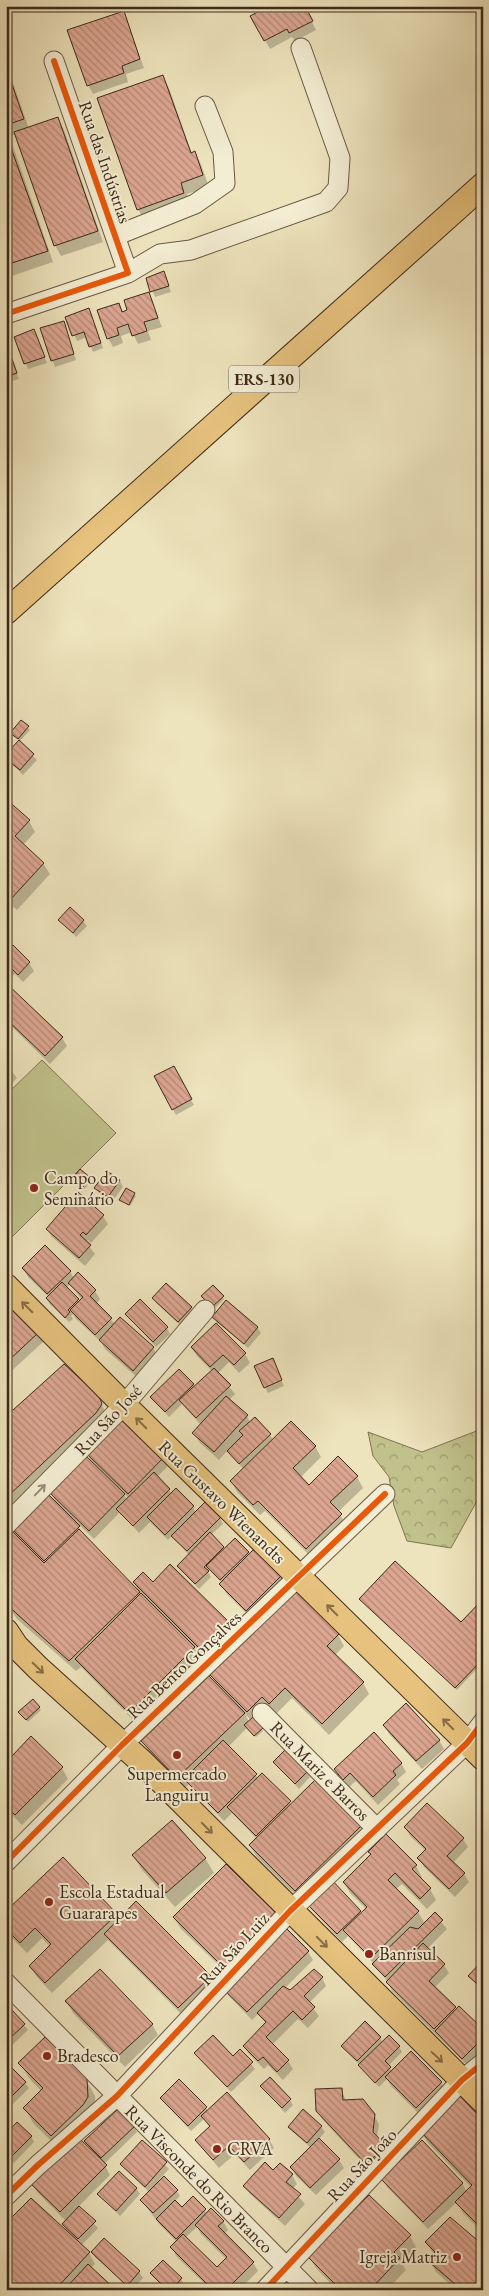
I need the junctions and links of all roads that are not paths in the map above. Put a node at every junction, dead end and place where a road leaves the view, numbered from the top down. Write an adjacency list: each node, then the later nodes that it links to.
1 (301, 48): 6 (street)
2 (54, 61): 5 (street, Rua das Indústrias)
3 (205, 106): 5 (street)
4 (483, 185): 8 (main road, ERS-130)
5 (115, 236): 6 (street, Rua das Indústrias)
6 (128, 272): 7 (street)
7 (6, 314)
8 (46, 574): 9 (main road, ERS-130); 10 (main road, ERS-130)
9 (6, 604)
10 (6, 612)
11 (6, 1286): 13 (main road, Rua Gustavo Wienandts, one-way to 11)
12 (205, 1310): 13 (street, Rua São José)
13 (124, 1406): 15 (street, Rua São José, one-way to 13); 16 (main road, Rua Gustavo Wienandts, one-way to 13)
14 (385, 1494): 16 (street, Rua Bento Gonçalves)
15 (6, 1525)
16 (298, 1577): 20 (street, Rua Bento Gonçalves); 21 (main road, Rua Gustavo Wienandts, one-way to 16)
17 (6, 1631): 20 (main road, one-way to 20)
18 (262, 1713): 22 (street, Rua Mariz e Barros)
19 (483, 1722): 21 (street, Rua São Luiz)
20 (122, 1744): 23 (street, Rua Bento Gonçalves); 24 (main road, one-way to 24)
21 (475, 1750): 22 (street, Rua São Luiz)
22 (377, 1829): 24 (street, Rua São Luiz)
23 (6, 1862)
24 (290, 1911): 27 (main road, one-way to 27); 28 (street, Rua São Luiz)
25 (6, 1983): 28 (street, Rua Visconde do Rio Branco)
26 (483, 2063): 27 (street, Rua São João)
27 (462, 2080): 29 (main road); 31 (street, Rua São João)
28 (118, 2096): 30 (street, Rua São Luiz); 31 (street, Rua Visconde do Rio Branco)
29 (483, 2101)
30 (6, 2196)
31 (287, 2268): 32 (street, Rua São João); 33 (street, Rua Visconde do Rio Branco)
32 (265, 2290)
33 (309, 2290)

